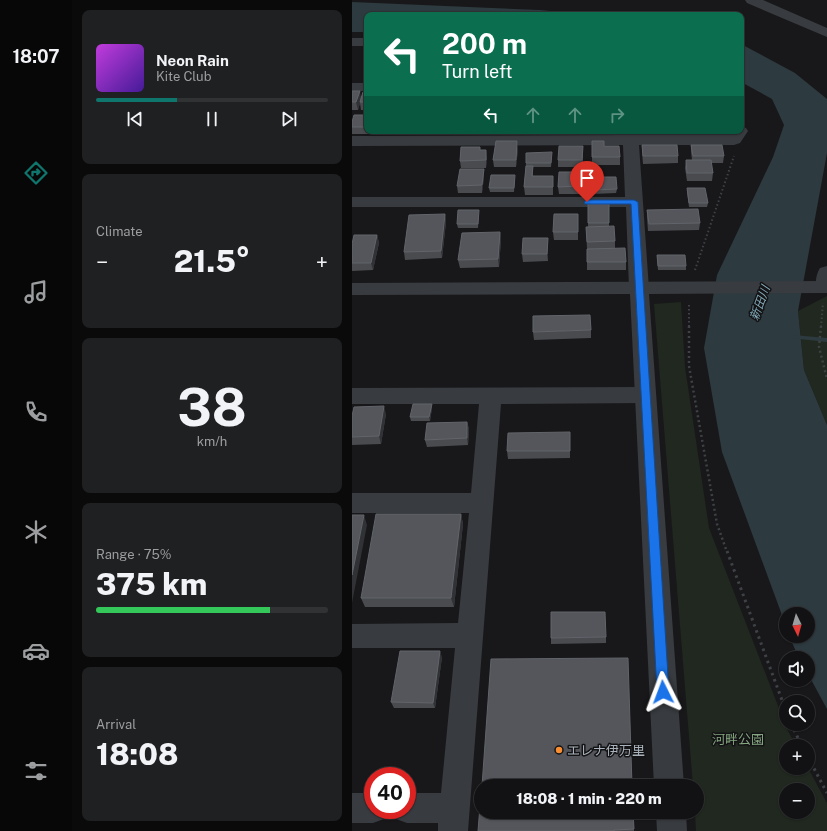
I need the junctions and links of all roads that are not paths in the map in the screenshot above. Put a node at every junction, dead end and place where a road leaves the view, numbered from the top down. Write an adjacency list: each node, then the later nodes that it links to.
1 (752, 0): 2 (street)
2 (823, 27)
3 (352, 42): 4 (street)
4 (364, 42)
5 (352, 87): 6 (street)
6 (364, 87)
7 (630, 136): 8 (street); 9 (street); 10 (street)
8 (737, 136)
9 (352, 141)
10 (634, 202): 11 (street); 14 (street)
11 (353, 205)
12 (826, 282): 14 (street)
13 (352, 289): 14 (street)
14 (639, 289): 16 (street)
15 (491, 395): 16 (street); 17 (street); 18 (street)
16 (645, 395): 22 (street)
17 (352, 396)
18 (481, 503): 19 (street); 20 (street)
19 (352, 504)
20 (470, 635): 21 (street); 26 (street)
21 (352, 636)
22 (669, 779)
23 (352, 808): 24 (street)
24 (364, 808)
25 (416, 810): 26 (street)
26 (454, 819)
27 (671, 819): 28 (street)
28 (672, 831)

